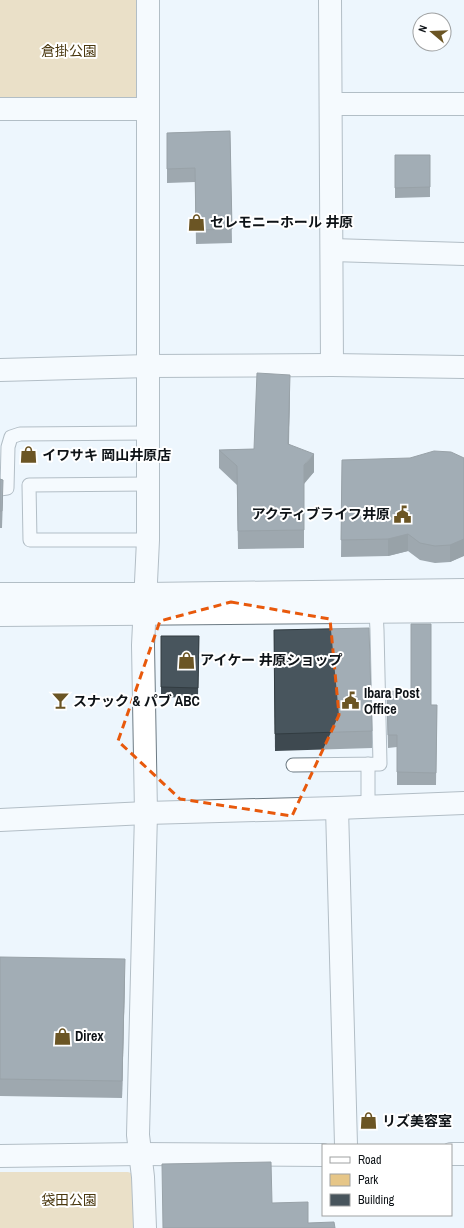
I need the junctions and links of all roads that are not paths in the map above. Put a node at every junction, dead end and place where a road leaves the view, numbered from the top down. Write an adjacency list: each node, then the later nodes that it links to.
1 (148, 0): 6 (street)
2 (330, 0): 3 (street)
3 (331, 104): 4 (street); 7 (street)
4 (464, 104)
5 (0, 109): 6 (street)
6 (148, 109): 10 (street)
7 (332, 250): 8 (street); 9 (street)
8 (464, 254)
9 (332, 365): 10 (street); 11 (street)
10 (149, 366): 12 (street); 13 (street)
11 (464, 367)
12 (0, 370)
13 (148, 433): 14 (street); 15 (lane)
14 (148, 484): 16 (street); 16 (lane)
15 (4, 488)
16 (148, 540): 19 (street)
17 (464, 590): 19 (street)
18 (0, 594): 19 (street)
19 (145, 604): 21 (street); 22 (street); 28 (street)
20 (464, 611): 21 (street)
21 (376, 612): 23 (lane)
22 (0, 615)
23 (368, 764): 24 (lane); 26 (lane)
24 (293, 765)
25 (464, 803): 26 (street)
26 (368, 807): 27 (street)
27 (337, 808): 28 (street); 30 (street)
28 (146, 813): 29 (street); 31 (street)
29 (0, 820)
30 (346, 1144)
31 (139, 1154): 34 (street); 35 (street); 36 (street)
32 (452, 1154): 33 (street)
33 (464, 1154)
34 (322, 1155)
35 (0, 1156)
36 (145, 1228)

